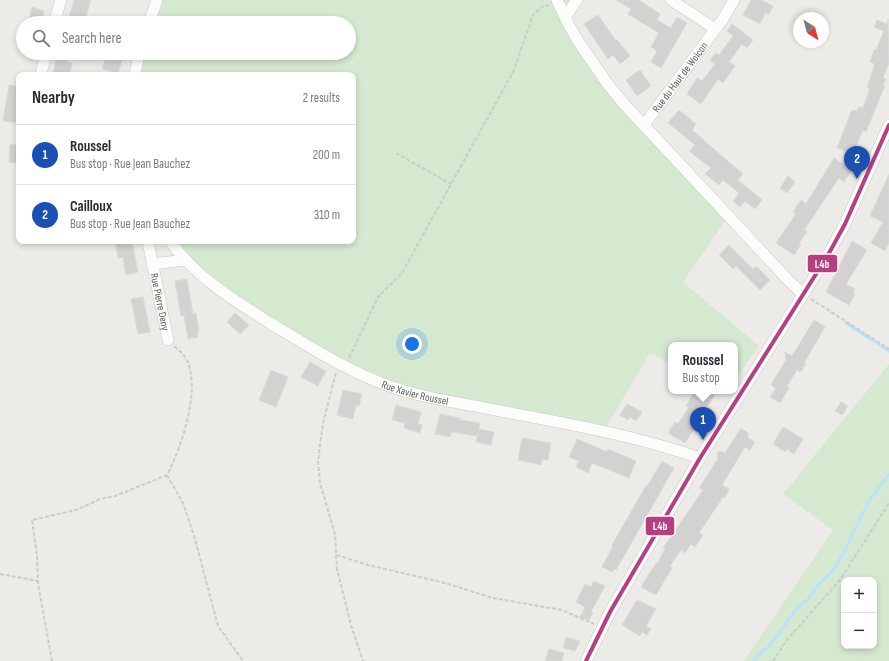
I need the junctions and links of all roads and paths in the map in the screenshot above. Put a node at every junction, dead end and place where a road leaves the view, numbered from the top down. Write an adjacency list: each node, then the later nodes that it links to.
1 (61, 0): 7 (street)
2 (157, 0): 8 (street)
3 (576, 0): 6 (street)
4 (671, 0): 9 (street)
5 (734, 0): 9 (street, Rue du Haut de Woicon)
6 (560, 8): 14 (street); 17 (path)
7 (56, 16)
8 (151, 16)
9 (715, 28): 14 (street, Rue du Haut de Woicon)
10 (44, 60): 12 (street)
11 (138, 60): 13 (street)
12 (42, 72)
13 (136, 72)
14 (644, 125): 22 (street)
15 (889, 125): 22 (street)
16 (396, 153): 17 (path)
17 (451, 184): 25 (path)
18 (149, 244): 21 (street, Rue Pierre Deny)
19 (173, 244): 20 (street, Rue Xavier Roussel)
20 (186, 260): 21 (street, Rue Pierre Deny); 25 (street, Rue Xavier Roussel)
21 (152, 264): 23 (street, Rue Pierre Deny)
22 (803, 294): 24 (path); 26 (street)
23 (168, 340): 27 (path)
24 (889, 349)
25 (342, 364): 26 (street, Rue Xavier Roussel); 29 (path)
26 (700, 458): 32 (street)
27 (167, 475): 31 (path); 34 (path)
28 (889, 503): 37 (path)
29 (337, 555): 32 (path); 35 (path)
30 (0, 574): 31 (path)
31 (38, 581): 33 (path)
32 (602, 629): 36 (street)
33 (52, 661)
34 (243, 661)
35 (363, 661)
36 (586, 661)
37 (773, 661)

